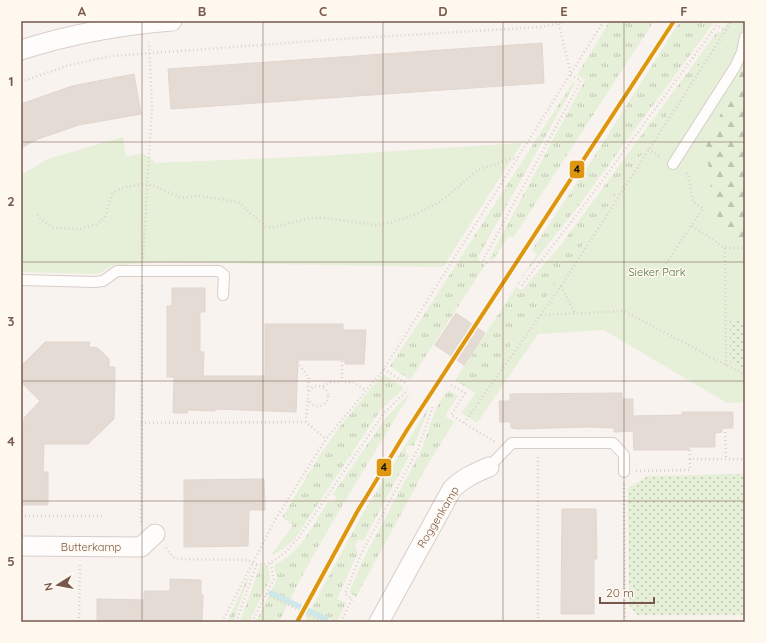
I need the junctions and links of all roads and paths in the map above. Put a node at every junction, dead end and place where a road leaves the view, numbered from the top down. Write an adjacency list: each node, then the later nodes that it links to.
1 (172, 21): 8 (street)
2 (567, 21): 5 (path)
3 (604, 21): 9 (path)
4 (732, 21): 6 (path)
5 (558, 23): 9 (path); 10 (path)
6 (725, 31): 11 (path); 21 (path)
7 (745, 37): 13 (lane)
8 (21, 50)
9 (571, 75): 12 (path); 18 (path)
10 (21, 82)
11 (648, 149): 13 (path); 22 (path)
12 (517, 160): 14 (path); 29 (path)
13 (673, 164): 15 (path)
14 (37, 215)
15 (692, 226): 16 (path); 19 (path)
16 (725, 248): 17 (path); 28 (path)
17 (745, 248)
18 (487, 263)
19 (657, 277)
20 (21, 280): 23 (lane)
21 (518, 283)
22 (560, 286): 24 (path); 25 (path)
23 (223, 296)
24 (575, 313): 25 (path); 28 (path)
25 (541, 315): 41 (path)
26 (297, 362): 37 (path)
27 (342, 362): 31 (path)
28 (726, 367): 30 (path)
29 (384, 368): 32 (path); 35 (path)
30 (745, 375)
31 (342, 382): 34 (path); 35 (path)
32 (407, 384)
33 (451, 385): 41 (path)
34 (322, 386): 37 (path); 37 (path)
35 (365, 390): 43 (path)
36 (408, 390): 58 (path)
37 (308, 397): 39 (path)
38 (433, 406): 66 (path)
39 (306, 422): 40 (path); 43 (path)
40 (141, 423)
41 (464, 423): 45 (path)
42 (725, 428): 47 (path)
43 (326, 439): 57 (path)
44 (538, 443): 45 (lane); 51 (lane); 68 (path)
45 (512, 444): 50 (lane, Roggenkamp)
46 (690, 447): 49 (path)
47 (726, 459): 48 (path); 49 (path)
48 (745, 459)
49 (690, 460): 51 (path)
50 (489, 467): 67 (street, Roggenkamp)
51 (624, 472): 69 (path)
52 (21, 516): 53 (path)
53 (103, 516)
54 (155, 534): 56 (street, Butterkamp); 57 (path)
55 (21, 546): 56 (street, Butterkamp)
56 (80, 547): 61 (path)
57 (252, 561): 59 (path); 62 (path)
58 (270, 562): 59 (path); 60 (path)
59 (256, 564): 63 (path)
60 (266, 594): 64 (path); 65 (path)
61 (79, 622)
62 (222, 622)
63 (236, 622)
64 (252, 622)
65 (323, 622)
66 (341, 622)
67 (379, 622)
68 (538, 622)
69 (625, 622)

